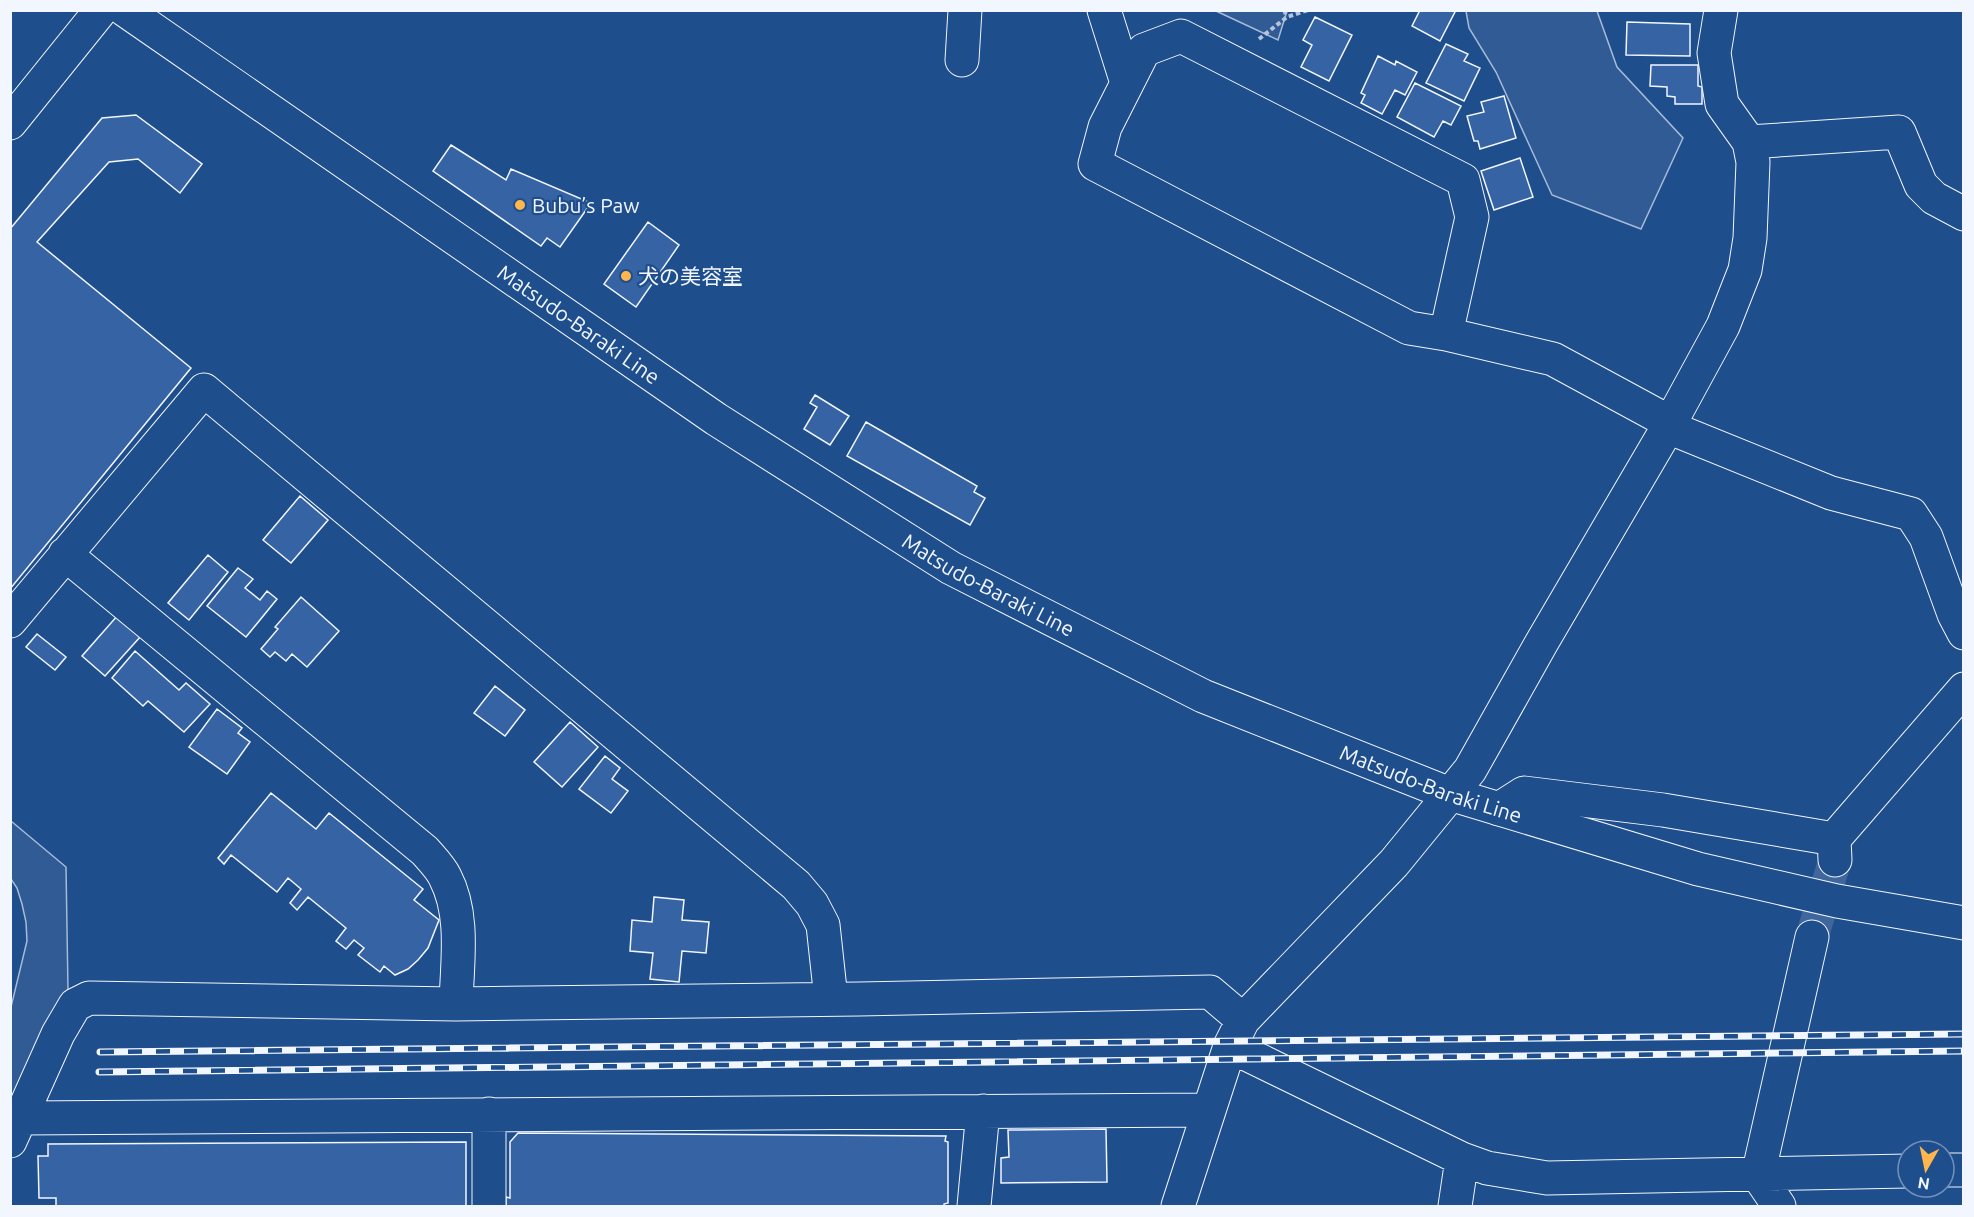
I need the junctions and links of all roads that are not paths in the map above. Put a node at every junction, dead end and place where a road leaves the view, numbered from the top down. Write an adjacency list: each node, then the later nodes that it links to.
1 (101, 10): 8 (street)
2 (125, 10): 17 (street, Matsudo-Baraki Line)
3 (966, 10): 6 (street)
4 (1104, 10): 7 (street)
5 (1721, 10): 9 (street)
6 (962, 60)
7 (1127, 83): 11 (street); 11 (street)
8 (10, 123)
9 (1749, 142): 10 (street); 12 (street)
10 (1964, 214)
11 (1446, 334): 12 (street)
12 (1670, 425): 15 (street); 17 (street)
13 (65, 554): 14 (street); 21 (street); 22 (street)
14 (10, 621)
15 (1964, 633)
16 (1964, 689): 18 (street)
17 (1450, 794): 18 (street, Matsudo-Baraki Line); 23 (street)
18 (1499, 808): 19 (street, Matsudo-Baraki Line)
19 (1964, 923)
20 (1812, 937): 30 (street)
21 (831, 999): 22 (street); 23 (street)
22 (456, 1004): 27 (street)
23 (1237, 1033): 24 (street); 28 (street)
24 (1208, 1110): 25 (street); 33 (street)
25 (983, 1111): 26 (street); 32 (street)
26 (489, 1114): 27 (street); 31 (street)
27 (16, 1129)
28 (1462, 1159): 30 (street); 34 (street)
29 (1896, 1171): 30 (street)
30 (1758, 1175): 35 (street)
31 (489, 1206)
32 (974, 1206)
33 (1178, 1206)
34 (1455, 1206)
35 (1779, 1206)

